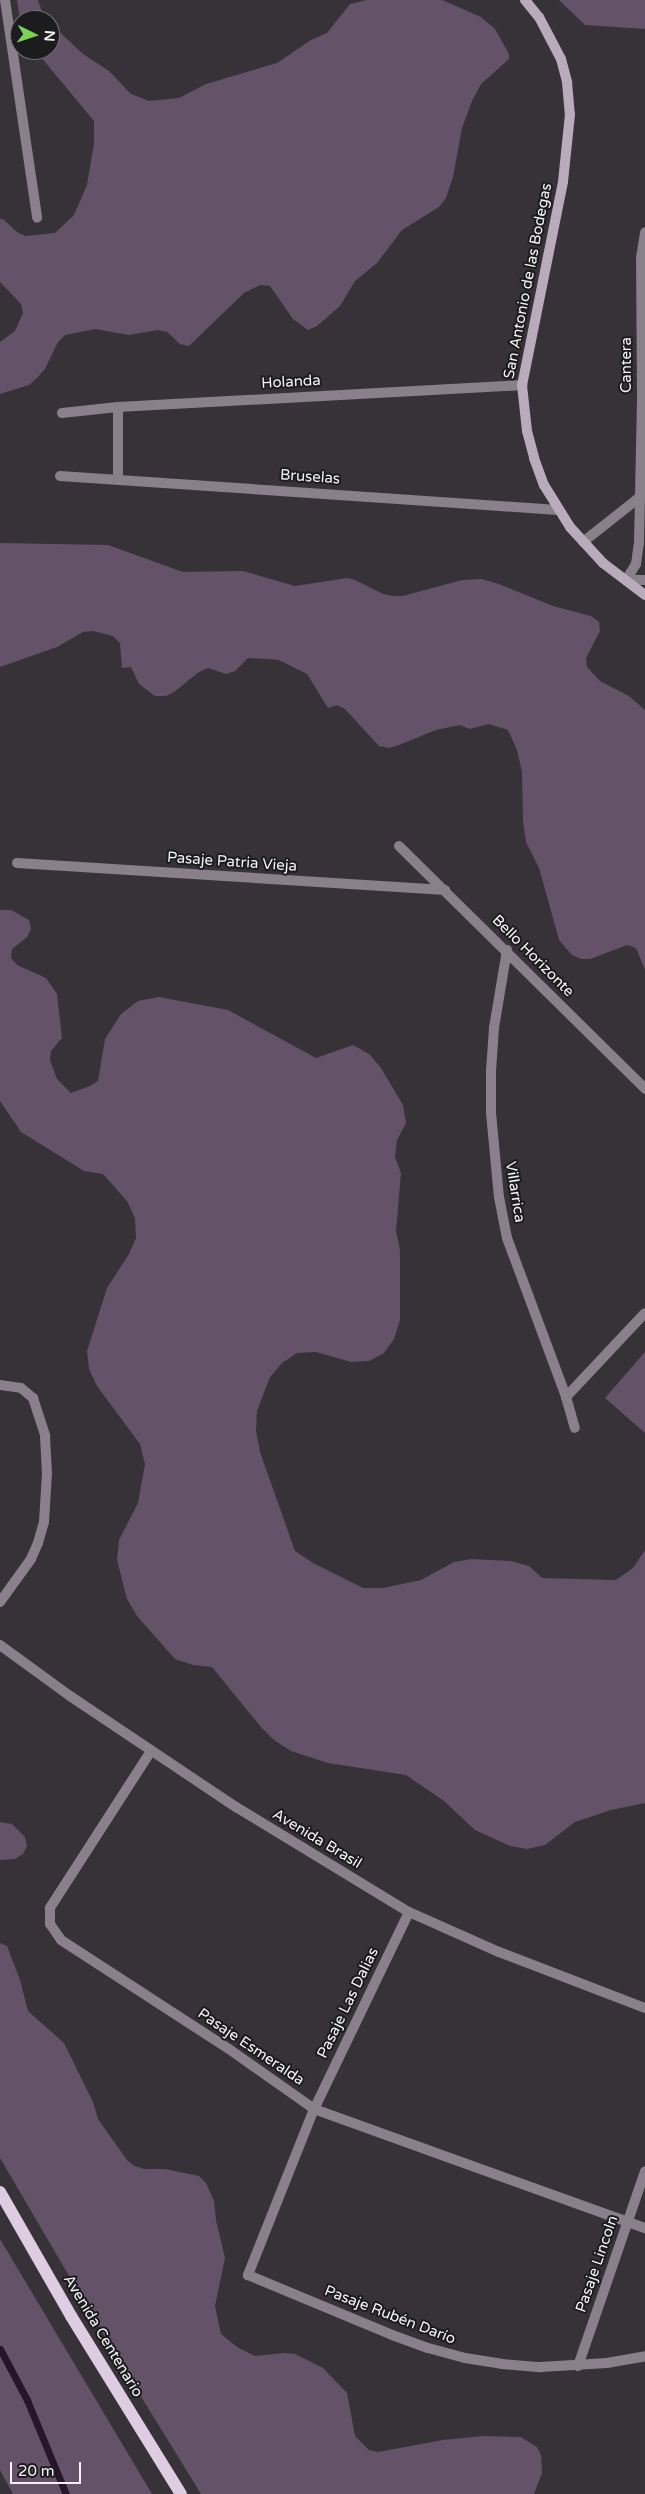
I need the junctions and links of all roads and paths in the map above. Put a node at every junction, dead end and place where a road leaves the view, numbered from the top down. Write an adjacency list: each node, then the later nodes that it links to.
1 (4, 0): 3 (street)
2 (525, 0): 5 (street, San Antonio de las Bodegas)
3 (37, 218)
4 (645, 232): 6 (street, Cantera)
5 (522, 385): 7 (street, Holanda); 12 (street, San Antonio de las Bodegas)
6 (644, 394): 11 (street, Cantera)
7 (118, 407): 8 (street, Holanda); 10 (street)
8 (62, 412)
9 (60, 476): 10 (street, Bruselas)
10 (118, 479): 12 (street, Bruselas)
11 (640, 497): 13 (street); 14 (street, Cantera)
12 (558, 510): 13 (street, San Antonio de las Bodegas)
13 (583, 542): 14 (street, San Antonio de las Bodegas)
14 (626, 580): 15 (street); 16 (street, San Antonio de las Bodegas)
15 (645, 580)
16 (645, 595)
17 (399, 846): 19 (street, Bello Horizonte)
18 (17, 862): 19 (street, Pasaje Patria Vieja)
19 (445, 890): 20 (street, Bello Horizonte)
20 (507, 950): 21 (street, Bello Horizonte); 24 (street, Villarrica)
21 (645, 1089)
22 (645, 1313): 24 (street)
23 (0, 1385): 26 (street)
24 (566, 1397): 25 (street, Villarrica)
25 (575, 1428)
26 (0, 1602)
27 (0, 1645): 28 (street, Avenida Brasil)
28 (151, 1751): 29 (street, Avenida Brasil); 31 (street, Pasaje Esmeralda)
29 (409, 1912): 30 (street, Avenida Brasil); 31 (street, Pasaje Las Dalias)
30 (645, 2008)
31 (314, 2109): 34 (street, Pasaje Esmeralda); 36 (street, Pasaje Las Dalias)
32 (645, 2171): 34 (street, Pasaje Lincoln)
33 (0, 2192): 39 (main road, Avenida Centenario)
34 (628, 2222): 35 (street, Pasaje Esmeralda); 38 (street, Pasaje Lincoln)
35 (645, 2228)
36 (248, 2275): 38 (street, Pasaje Rubén Darío)
37 (645, 2356): 38 (street, Pasaje Rubén Darío)
38 (578, 2366)
39 (181, 2494)

